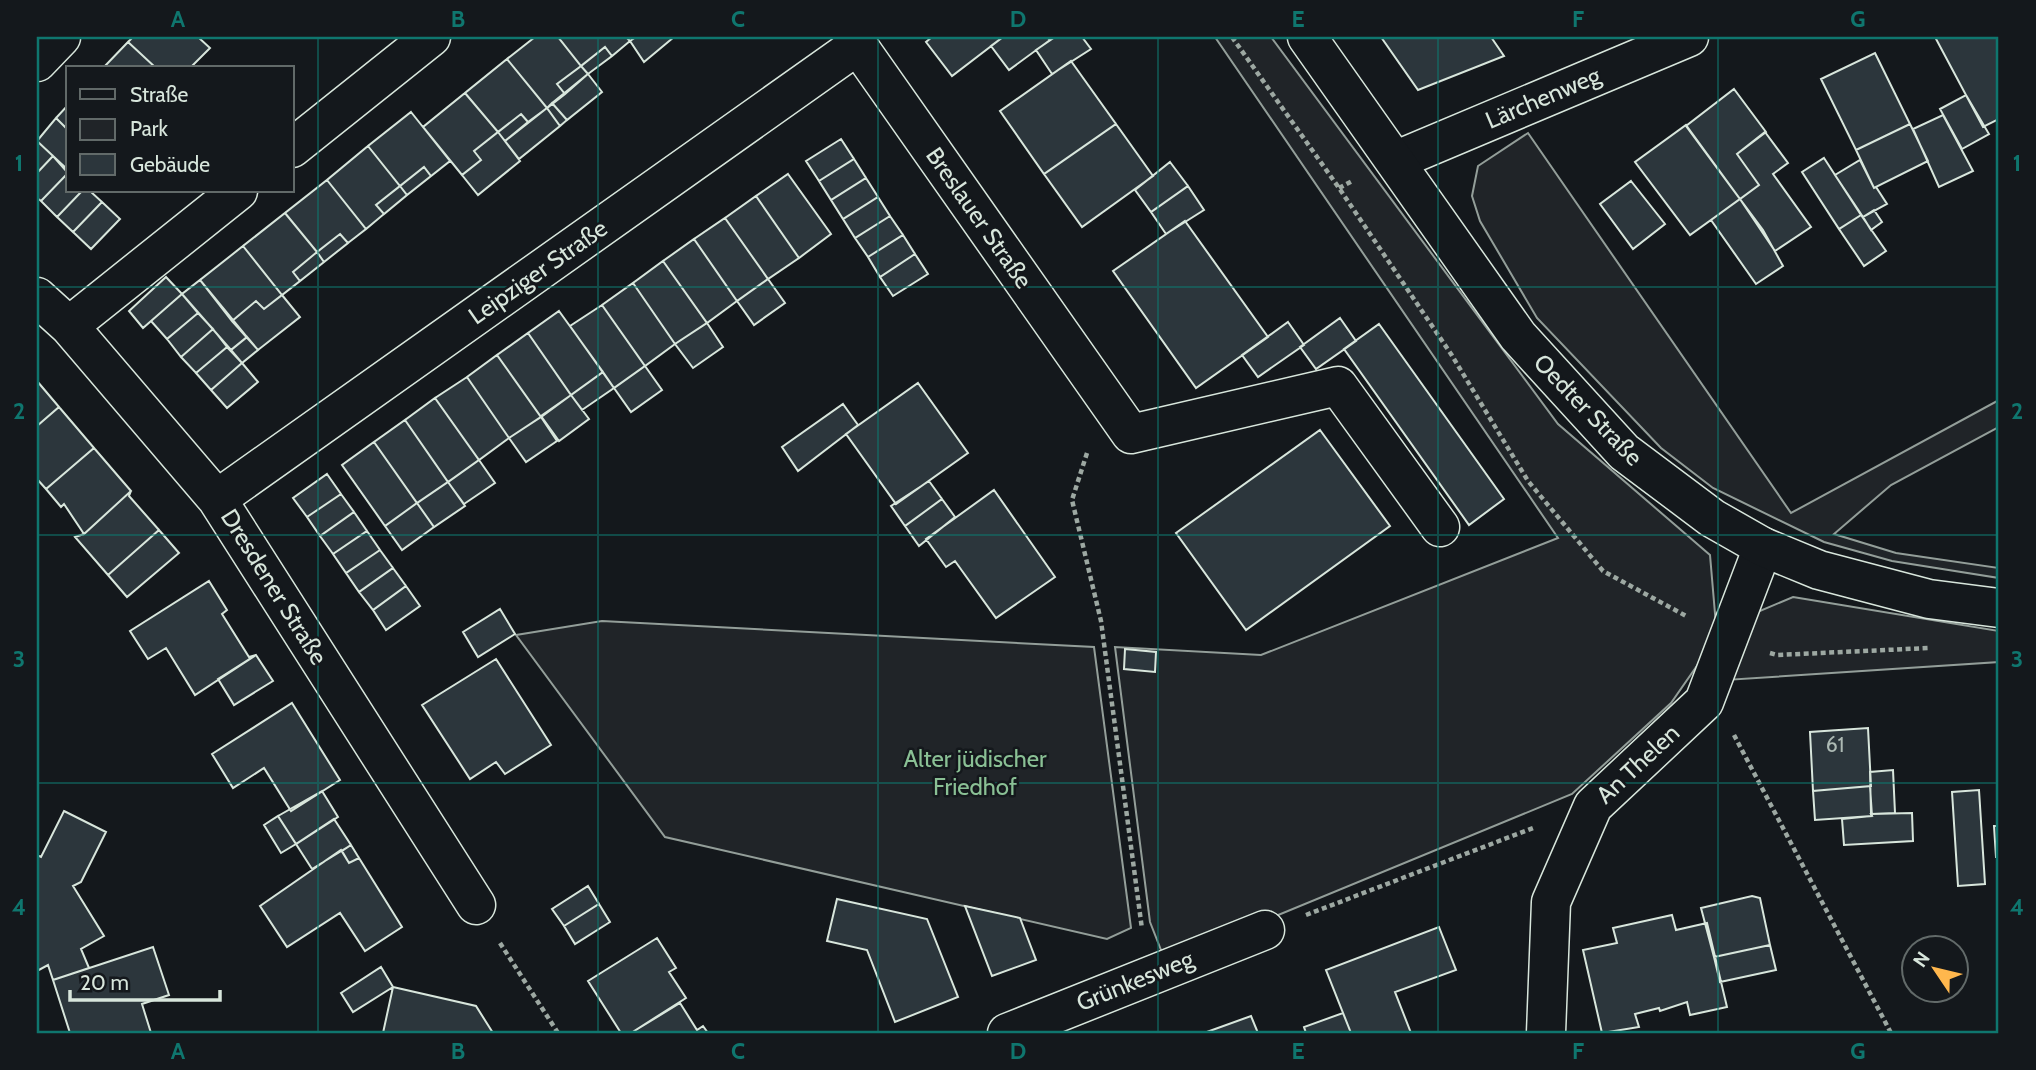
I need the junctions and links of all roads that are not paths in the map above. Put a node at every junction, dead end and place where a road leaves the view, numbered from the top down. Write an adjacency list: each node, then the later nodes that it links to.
1 (61, 37): 7 (street)
2 (431, 37): 8 (street)
3 (1307, 37): 9 (street, Oedter Straße)
4 (1689, 37): 6 (street, Lärchenweg)
5 (855, 41): 13 (street, Leipziger Straße); 14 (street, Breslauer Straße)
6 (1633, 47): 9 (street, Lärchenweg)
7 (37, 62)
8 (294, 146)
9 (1397, 160): 15 (street, Oedter Straße)
10 (237, 192): 12 (street)
11 (37, 297): 12 (street, Dresdener Straße)
12 (69, 326): 13 (street, Dresdener Straße)
13 (218, 499): 17 (street, Dresdener Straße)
14 (1440, 527)
15 (1763, 547): 16 (street, Oedter Straße); 20 (street, An Thelen)
16 (1999, 608)
17 (476, 905)
18 (1265, 930): 19 (street, Grünkesweg)
19 (1007, 1033)
20 (1546, 1033)

